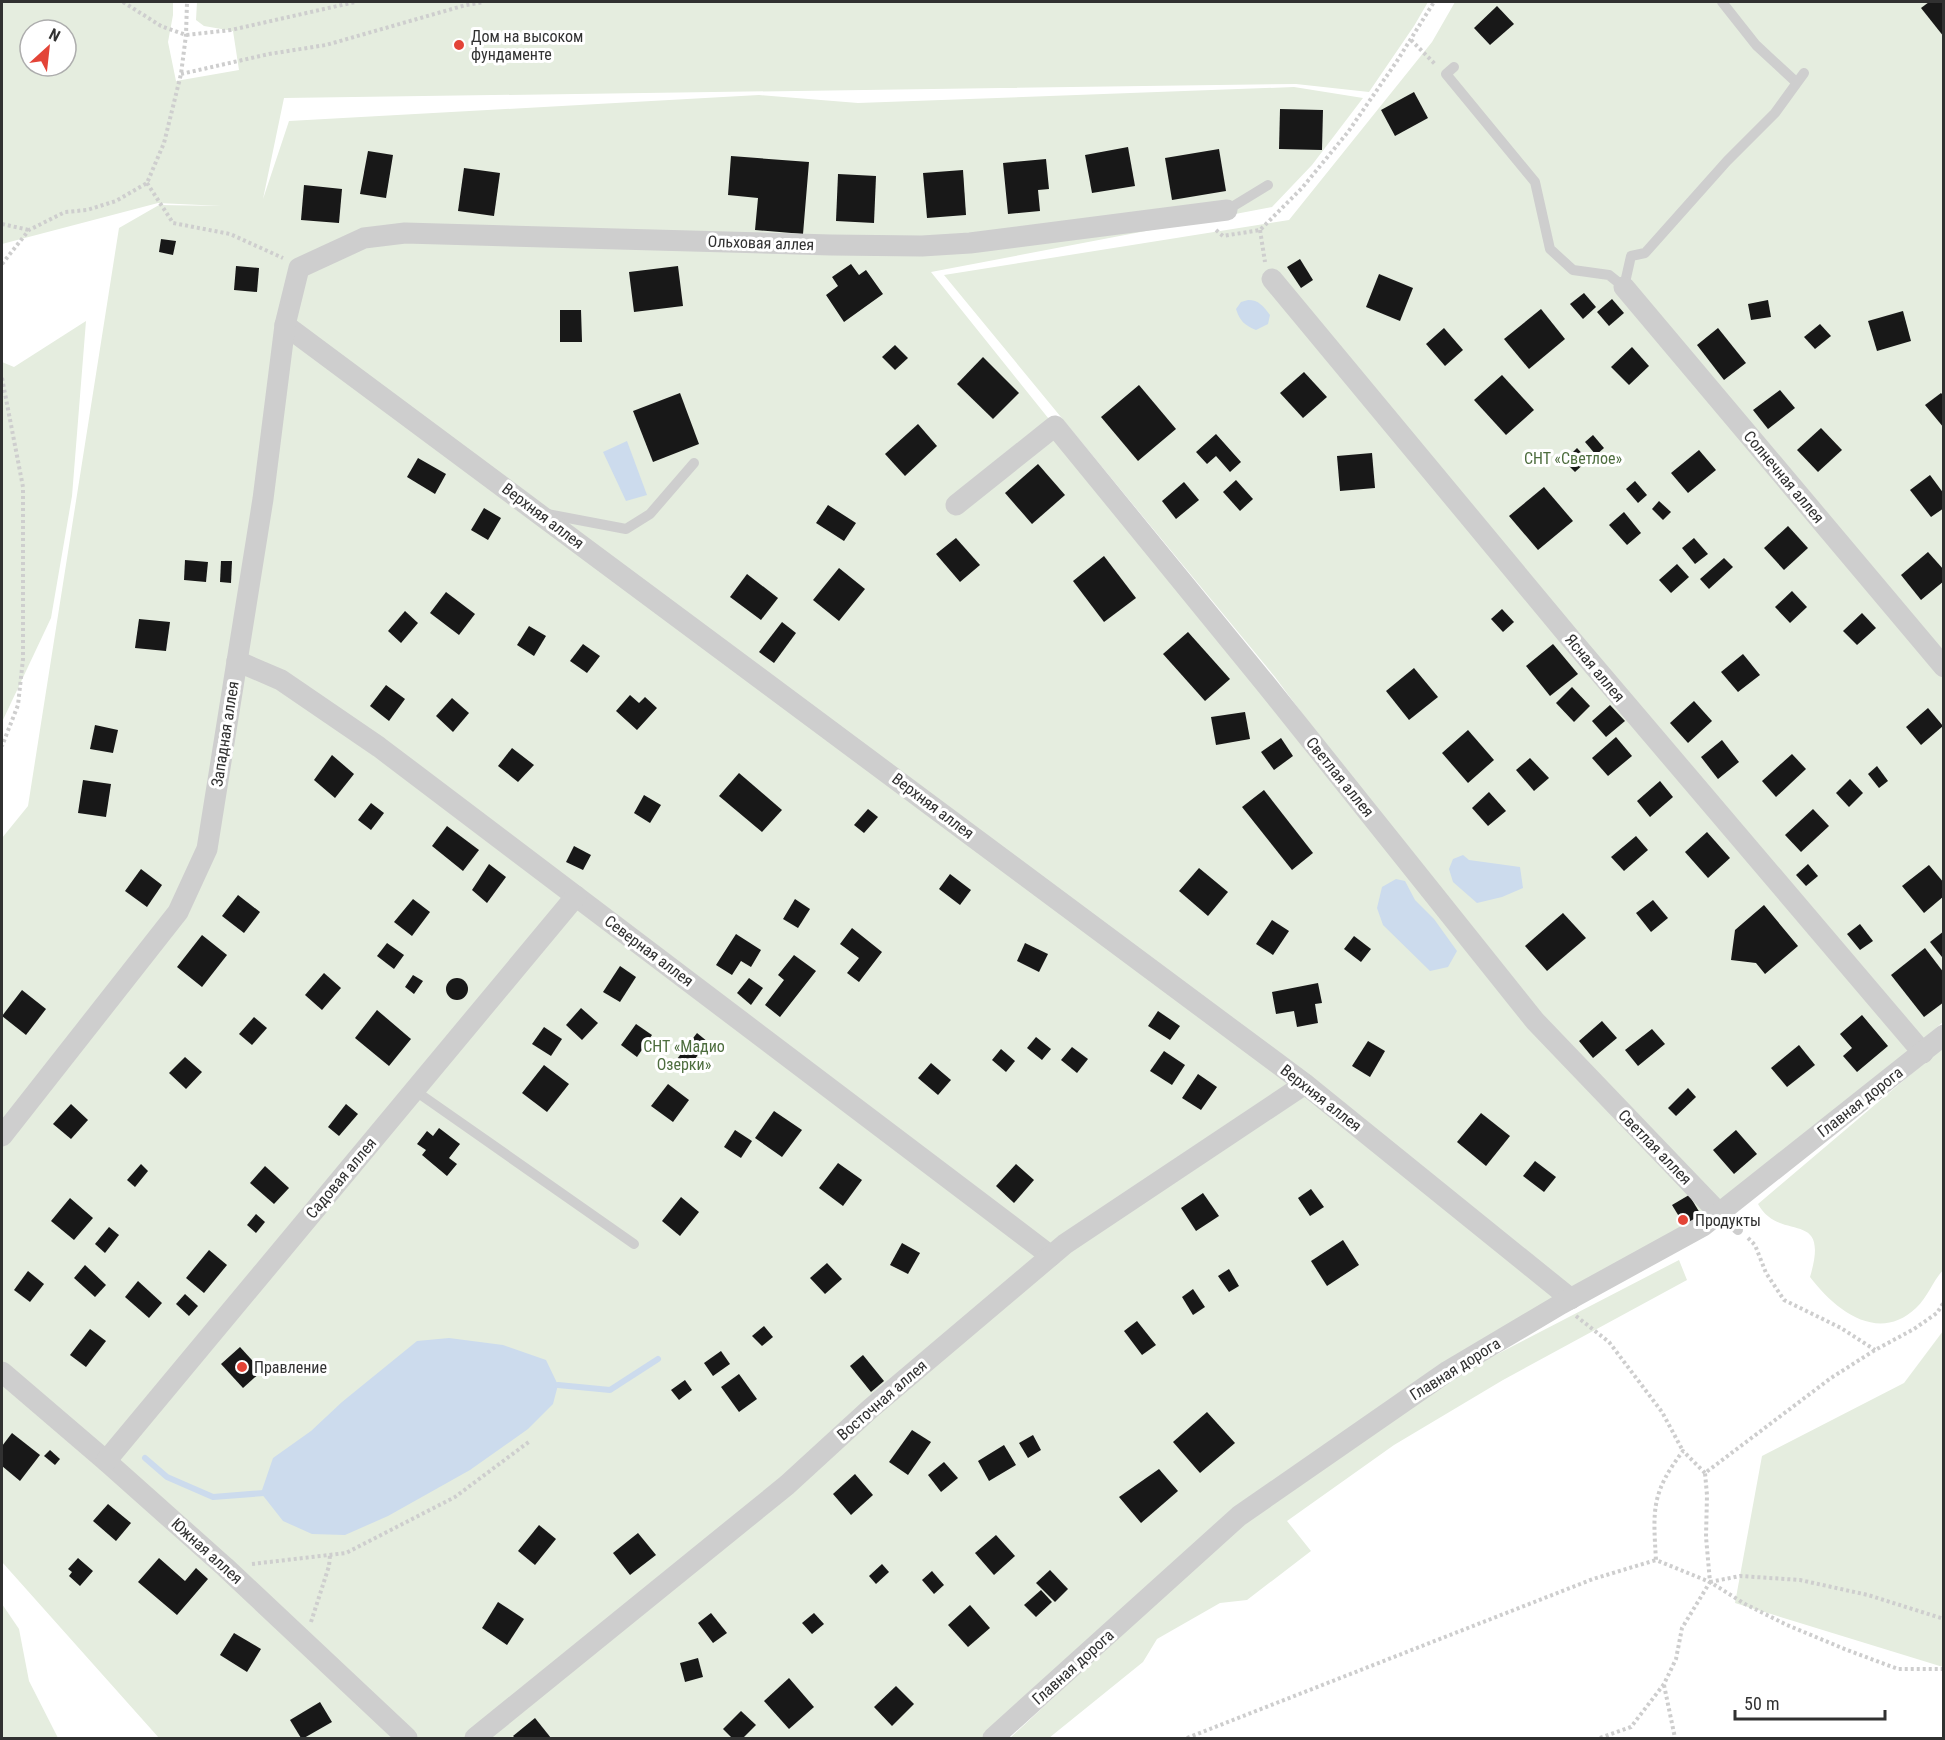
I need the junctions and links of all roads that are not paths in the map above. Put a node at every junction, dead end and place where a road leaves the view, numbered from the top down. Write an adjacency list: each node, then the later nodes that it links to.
1 (1722, 2): 4 (lane)
2 (1450, 70): 9 (lane)
3 (1804, 73): 4 (lane)
4 (1796, 82): 9 (lane)
5 (1268, 185): 6 (lane)
6 (1227, 210): 7 (street, Ольховая аллея)
7 (299, 268): 10 (street, Западная аллея)
8 (1272, 279): 18 (street, Ясная аллея)
9 (1624, 287): 15 (street, Солнечная аллея)
10 (285, 325): 13 (street, Верхняя аллея); 14 (street, Западная аллея)
11 (694, 463): 13 (lane)
12 (956, 505): 22 (street, Светлая аллея)
13 (536, 511): 19 (street, Верхняя аллея)
14 (237, 661): 16 (street, Северная аллея); 21 (street, Западная аллея)
15 (1944, 667)
16 (576, 896): 20 (street, Садовая аллея); 25 (street, Северная аллея)
17 (1944, 1035): 18 (street, Главная дорога)
18 (1923, 1053): 22 (street, Главная дорога)
19 (1305, 1084): 25 (street, Восточная аллея); 26 (street, Верхняя аллея)
20 (414, 1090): 24 (lane); 28 (street, Садовая аллея)
21 (2, 1136)
22 (1719, 1213): 23 (lane); 26 (street, Главная дорога)
23 (1738, 1230)
24 (634, 1244)
25 (1051, 1256): 30 (street, Восточная аллея)
26 (1566, 1302): 31 (street, Главная дорога)
27 (2, 1372): 28 (street, Южная аллея)
28 (106, 1461): 29 (street, Южная аллея)
29 (406, 1738)
30 (475, 1738)
31 (993, 1738)

